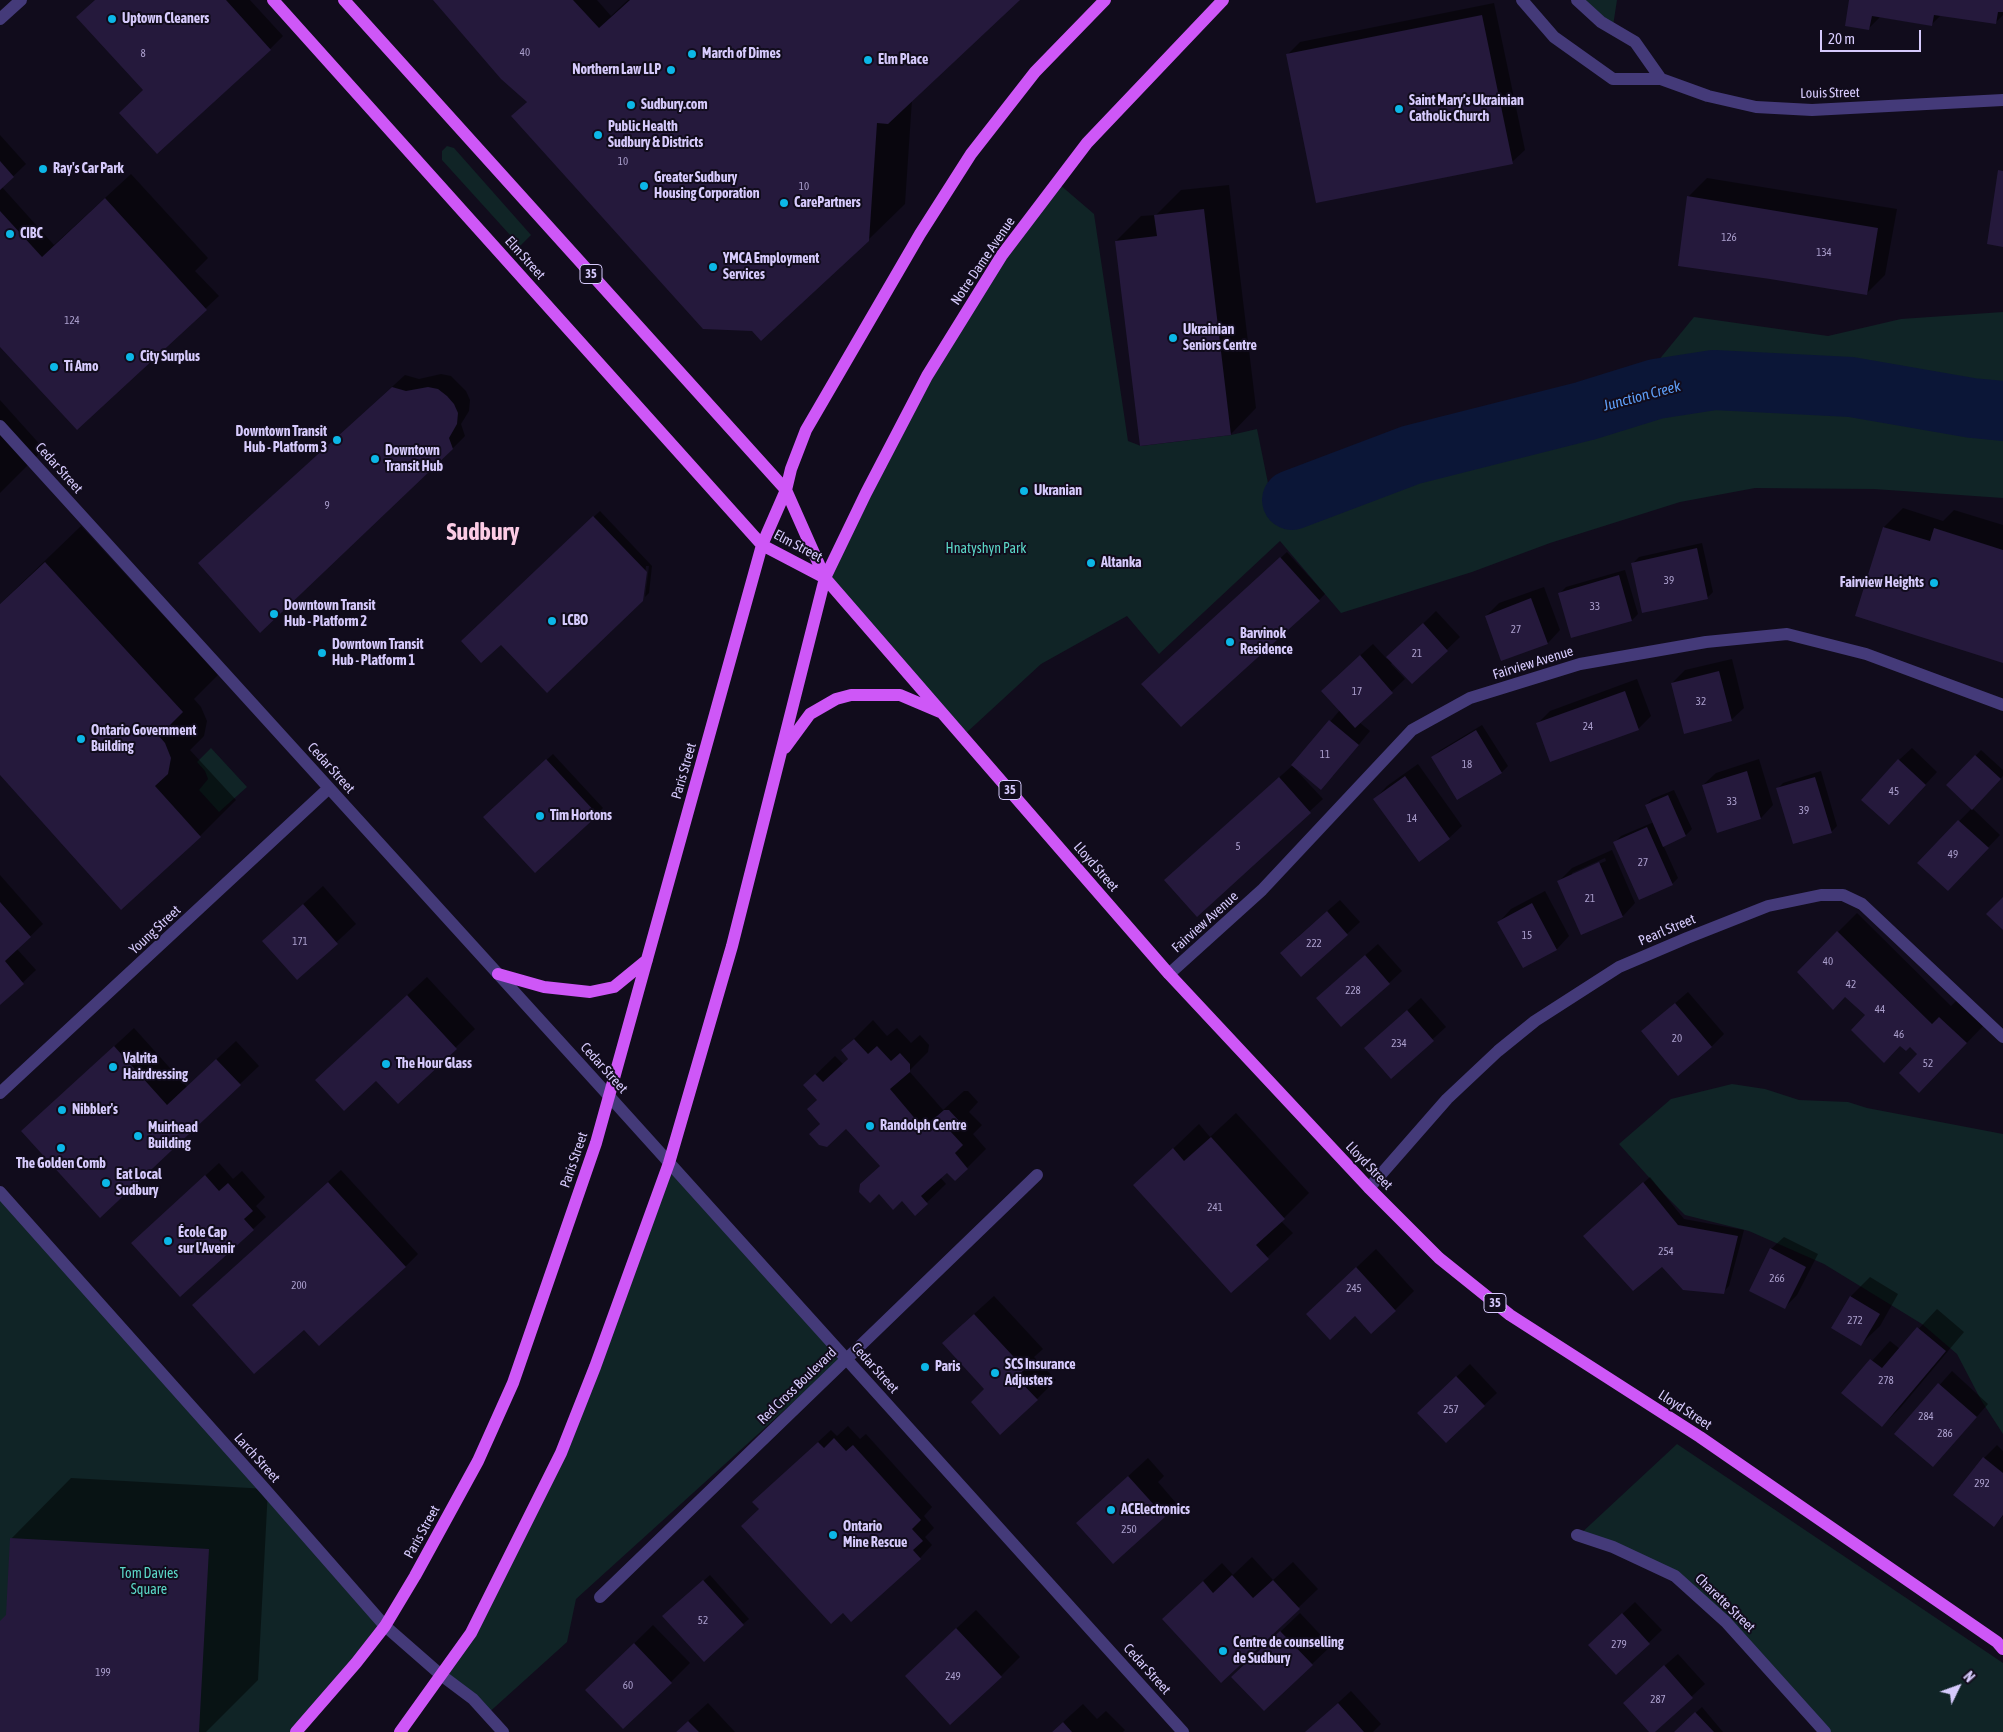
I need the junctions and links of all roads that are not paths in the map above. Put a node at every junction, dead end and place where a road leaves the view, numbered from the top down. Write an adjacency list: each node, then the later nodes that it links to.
1 (21, 0): 8 (street)
2 (273, 0): 13 (main road, Elm Street / 35)
3 (344, 0): 12 (main road, Elm Street / 35)
4 (1105, 0): 12 (main road)
5 (1223, 0): 14 (main road, Notre Dame Avenue)
6 (1522, 0): 9 (street, Louis Street)
7 (1576, 0): 9 (street)
8 (0, 19)
9 (1661, 79): 10 (street, Louis Street)
10 (2003, 100)
11 (0, 426): 18 (street, Cedar Street)
12 (786, 490): 13 (main road); 14 (main road, Elm Street / 35)
13 (762, 545): 14 (main road, Elm Street / 35); 19 (main road, Paris Street)
14 (825, 578): 16 (main road, Lloyd Street / 35); 17 (main road)
15 (2003, 705): 21 (street, Fairview Avenue)
16 (943, 714): 17 (main road); 21 (main road, Lloyd Street / 35)
17 (780, 754): 25 (main road)
18 (329, 788): 20 (street, Cedar Street); 23 (street, Young Street)
19 (647, 960): 20 (main road); 24 (main road, Paris Street)
20 (498, 974): 24 (street, Cedar Street)
21 (1169, 974): 27 (main road, Lloyd Street / 35)
22 (2003, 1037): 27 (street, Pearl Street)
23 (0, 1094)
24 (609, 1096): 25 (street, Cedar Street); 32 (main road, Paris Street)
25 (669, 1163): 29 (street, Cedar Street); 34 (main road)
26 (1036, 1175): 29 (street, Red Cross Boulevard)
27 (1369, 1188): 33 (main road, Lloyd Street / 35)
28 (0, 1192): 32 (street, Larch Street)
29 (846, 1359): 31 (street, Red Cross Boulevard); 38 (street, Cedar Street)
30 (1577, 1535): 39 (street, Charette Street)
31 (600, 1597)
32 (384, 1626): 34 (street, Larch Street); 35 (main road, Paris Street)
33 (2001, 1646)
34 (441, 1675): 36 (main road); 37 (street, Larch Street)
35 (296, 1732)
36 (400, 1732)
37 (503, 1732)
38 (1183, 1732)
39 (1825, 1732)

